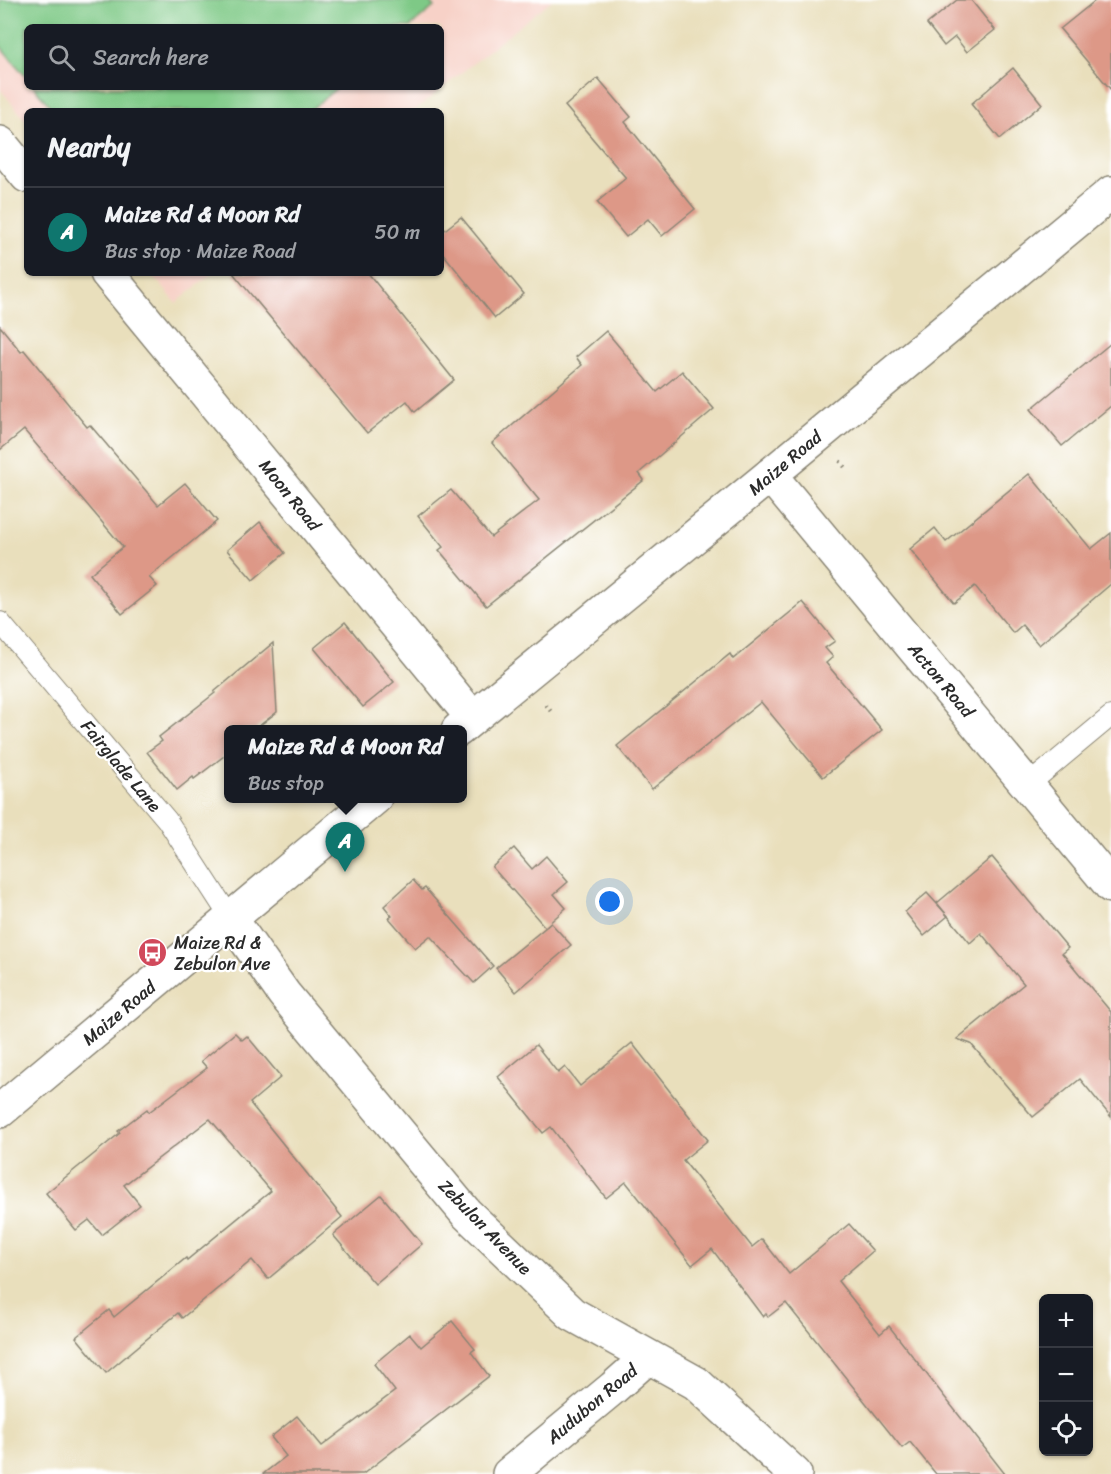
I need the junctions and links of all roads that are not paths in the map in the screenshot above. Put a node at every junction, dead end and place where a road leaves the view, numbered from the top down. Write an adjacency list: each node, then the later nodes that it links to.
1 (0, 143): 2 (street)
2 (24, 172)
3 (1111, 193): 5 (street, Maize Road)
4 (109, 276): 8 (street, Moon Road)
5 (770, 475): 8 (street, Maize Road); 9 (street, Acton Road)
6 (0, 622): 12 (lane, Fairglade Lane)
7 (1111, 716): 9 (lane)
8 (465, 723)
9 (1028, 785): 11 (street, Acton Road)
10 (369, 803): 12 (street, Maize Road)
11 (1111, 886)
12 (231, 919): 13 (street, Maize Road); 14 (street, Zebulon Avenue)
13 (0, 1111)
14 (647, 1358): 15 (street, Audubon Road); 16 (street, Zebulon Avenue)
15 (509, 1474)
16 (795, 1474)

